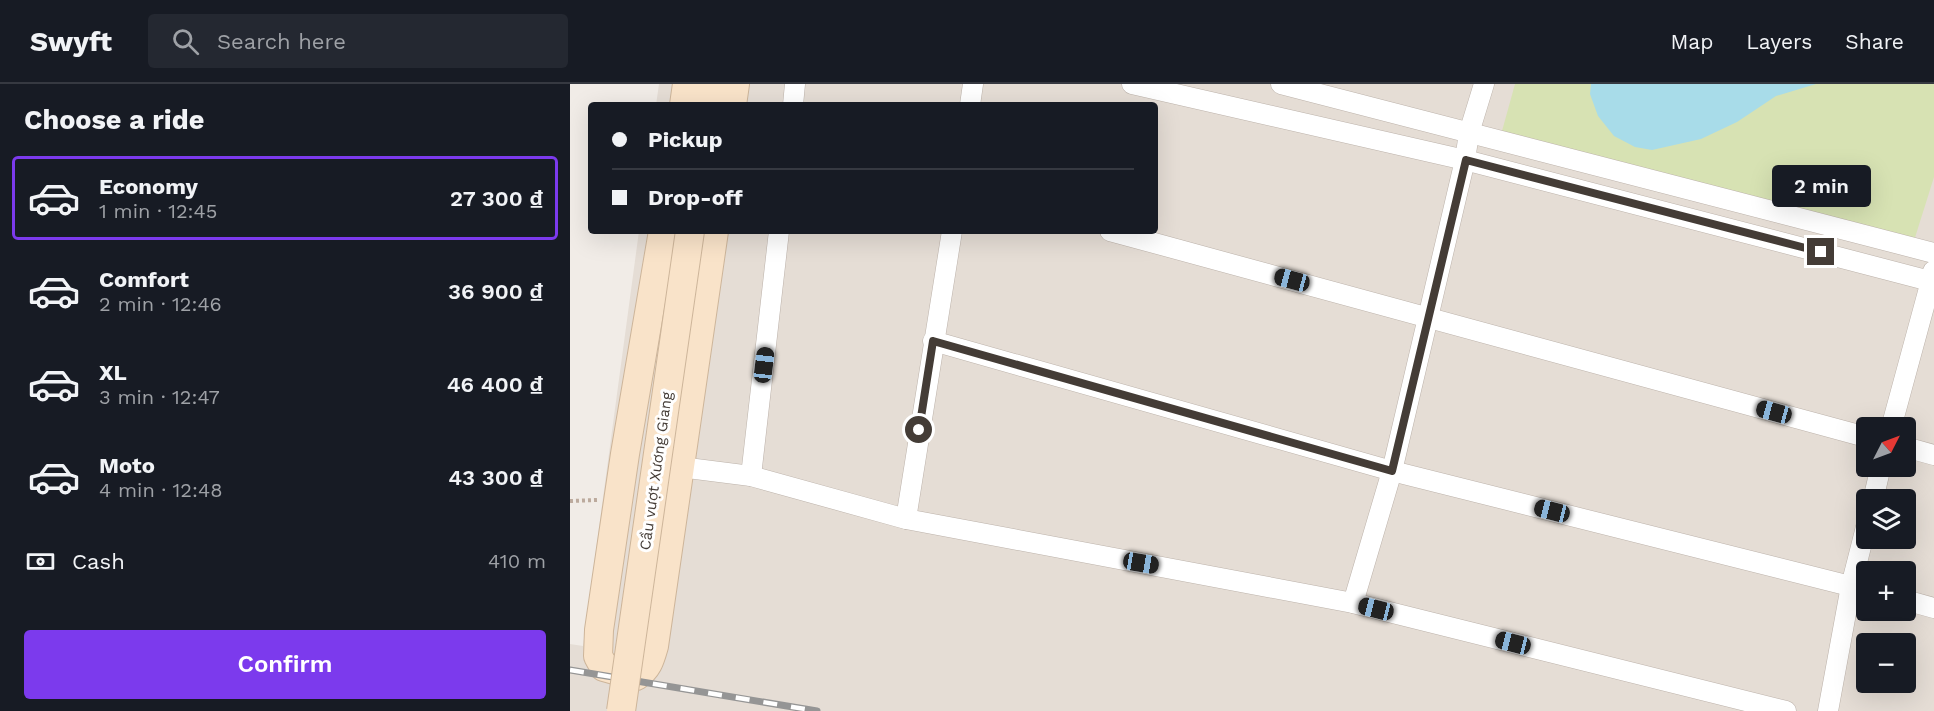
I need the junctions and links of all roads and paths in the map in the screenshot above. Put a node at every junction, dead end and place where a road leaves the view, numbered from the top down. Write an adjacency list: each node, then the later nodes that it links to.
1 (687, 84): 9 (street)
2 (712, 84): 10 (street)
3 (735, 84): 11 (street)
4 (795, 84): 12 (street)
5 (973, 84): 13 (street)
6 (1132, 84): 15 (street)
7 (1484, 84): 14 (street)
8 (1291, 85): 14 (street)
9 (684, 102)
10 (709, 102)
11 (732, 102)
12 (793, 102)
13 (970, 102)
14 (1469, 133): 15 (street); 22 (street)
15 (1466, 160): 24 (street); 25 (street)
16 (662, 234): 30 (street)
17 (690, 234): 41 (street, Cầu vượt Xương Giang, bridge)
18 (714, 234): 32 (street)
19 (779, 234): 34 (street)
20 (951, 234): 26 (street)
21 (1121, 234): 25 (street)
22 (1934, 253)
23 (1934, 260): 24 (street)
24 (1933, 282): 27 (street)
25 (1428, 318): 28 (street); 33 (street)
26 (933, 341): 33 (street); 35 (street)
27 (1894, 417)
28 (1856, 434)
29 (1916, 450): 31 (street)
30 (625, 454): 32 (street); 32 (street)
31 (1934, 455)
32 (681, 467): 34 (street)
33 (1392, 471): 36 (street); 38 (street)
34 (751, 476): 35 (street)
35 (906, 519): 38 (street)
36 (1856, 587)
37 (1856, 600): 43 (street)
38 (1353, 603): 42 (street)
39 (1916, 603): 40 (street)
40 (1934, 608)
41 (621, 711)
42 (1786, 711)
43 (1828, 711)

